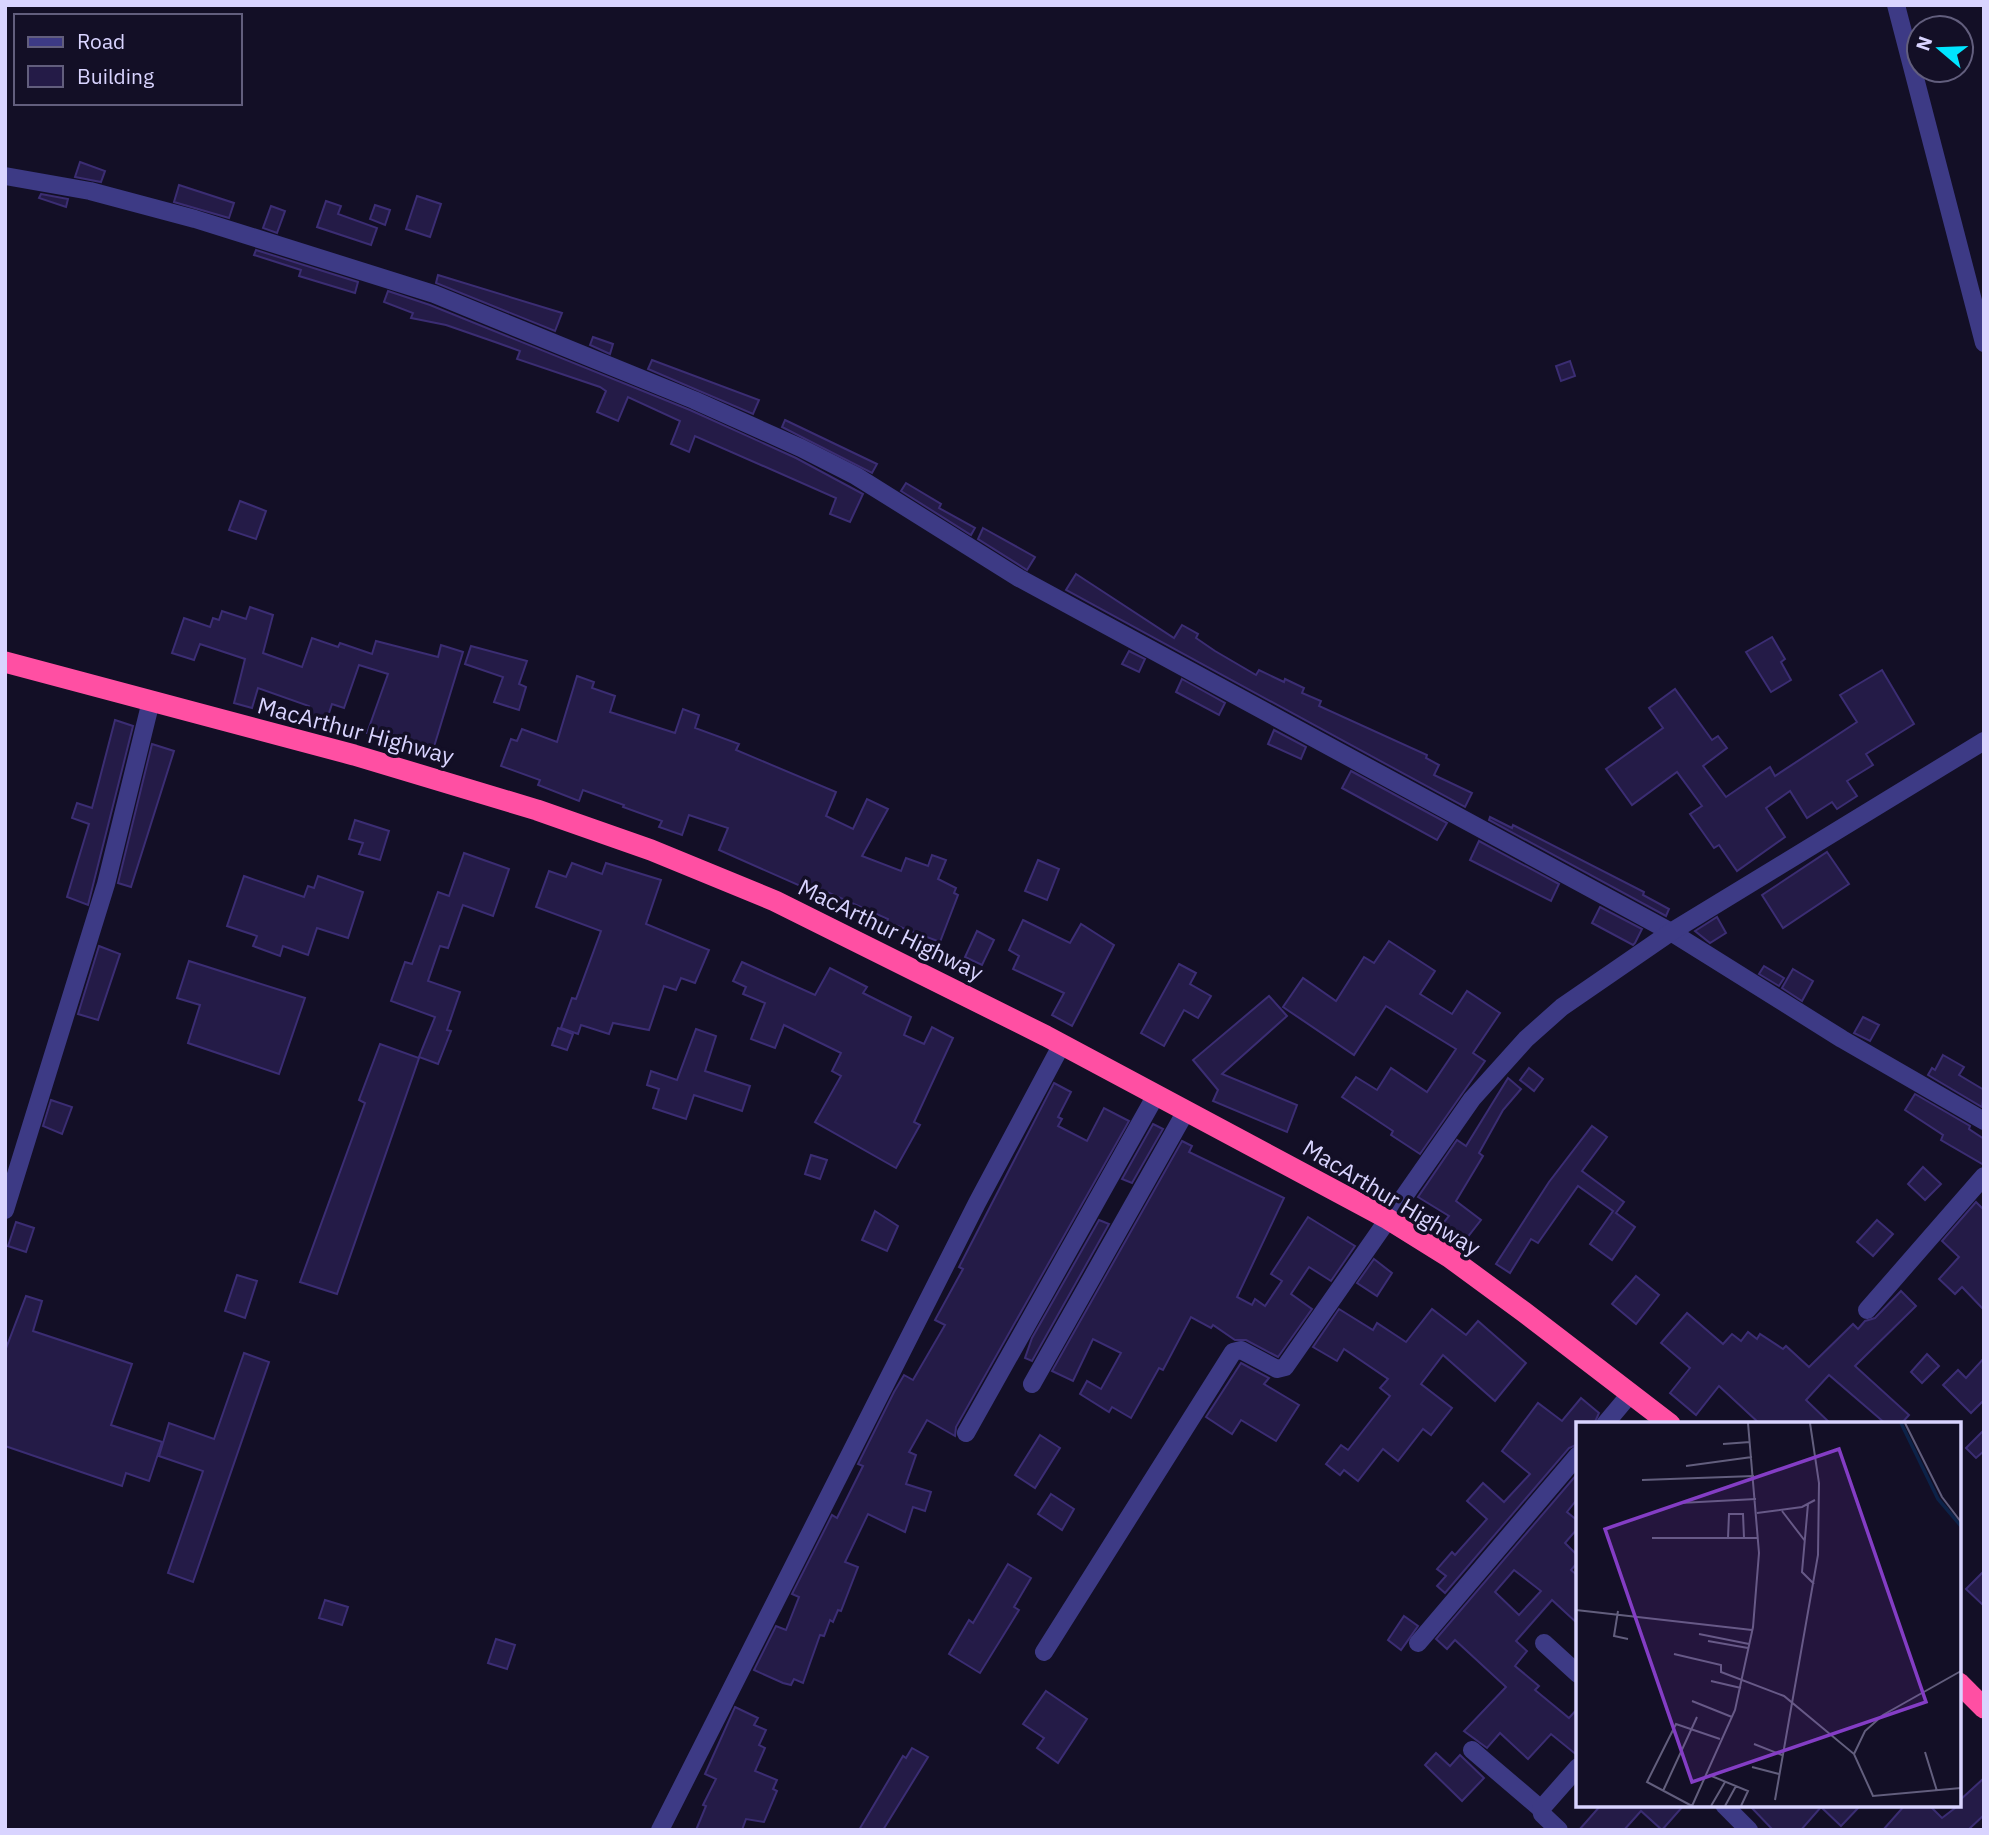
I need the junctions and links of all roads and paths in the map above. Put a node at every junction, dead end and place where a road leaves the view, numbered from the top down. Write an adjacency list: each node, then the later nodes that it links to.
1 (1896, 5): 3 (street)
2 (5, 176): 7 (street)
3 (1984, 343)
4 (5, 662): 5 (highway, MacArthur Highway)
5 (151, 701): 8 (highway, MacArthur Highway); 13 (street)
6 (1984, 741): 7 (street)
7 (1671, 932): 11 (street); 14 (street)
8 (1062, 1044): 9 (highway, MacArthur Highway); 32 (street)
9 (1156, 1095): 10 (highway, MacArthur Highway); 20 (street)
10 (1186, 1111): 14 (highway, MacArthur Highway); 16 (street)
11 (1984, 1121)
12 (1984, 1176): 15 (street)
13 (5, 1210)
14 (1388, 1219): 17 (highway, MacArthur Highway); 24 (street)
15 (1867, 1310)
16 (1032, 1384)
17 (1631, 1393): 18 (street); 19 (highway, MacArthur Highway)
18 (1607, 1422)
19 (1667, 1422)
20 (966, 1433)
21 (1576, 1457): 22 (street)
22 (1418, 1643)
23 (1544, 1643): 25 (street)
24 (1044, 1652)
25 (1576, 1672)
26 (1961, 1685): 27 (highway)
27 (1982, 1703)
28 (1472, 1750): 31 (street)
29 (1576, 1769): 31 (street)
30 (1726, 1807): 34 (street)
31 (1541, 1809): 33 (street)
32 (660, 1830)
33 (1559, 1830)
34 (1749, 1830)

